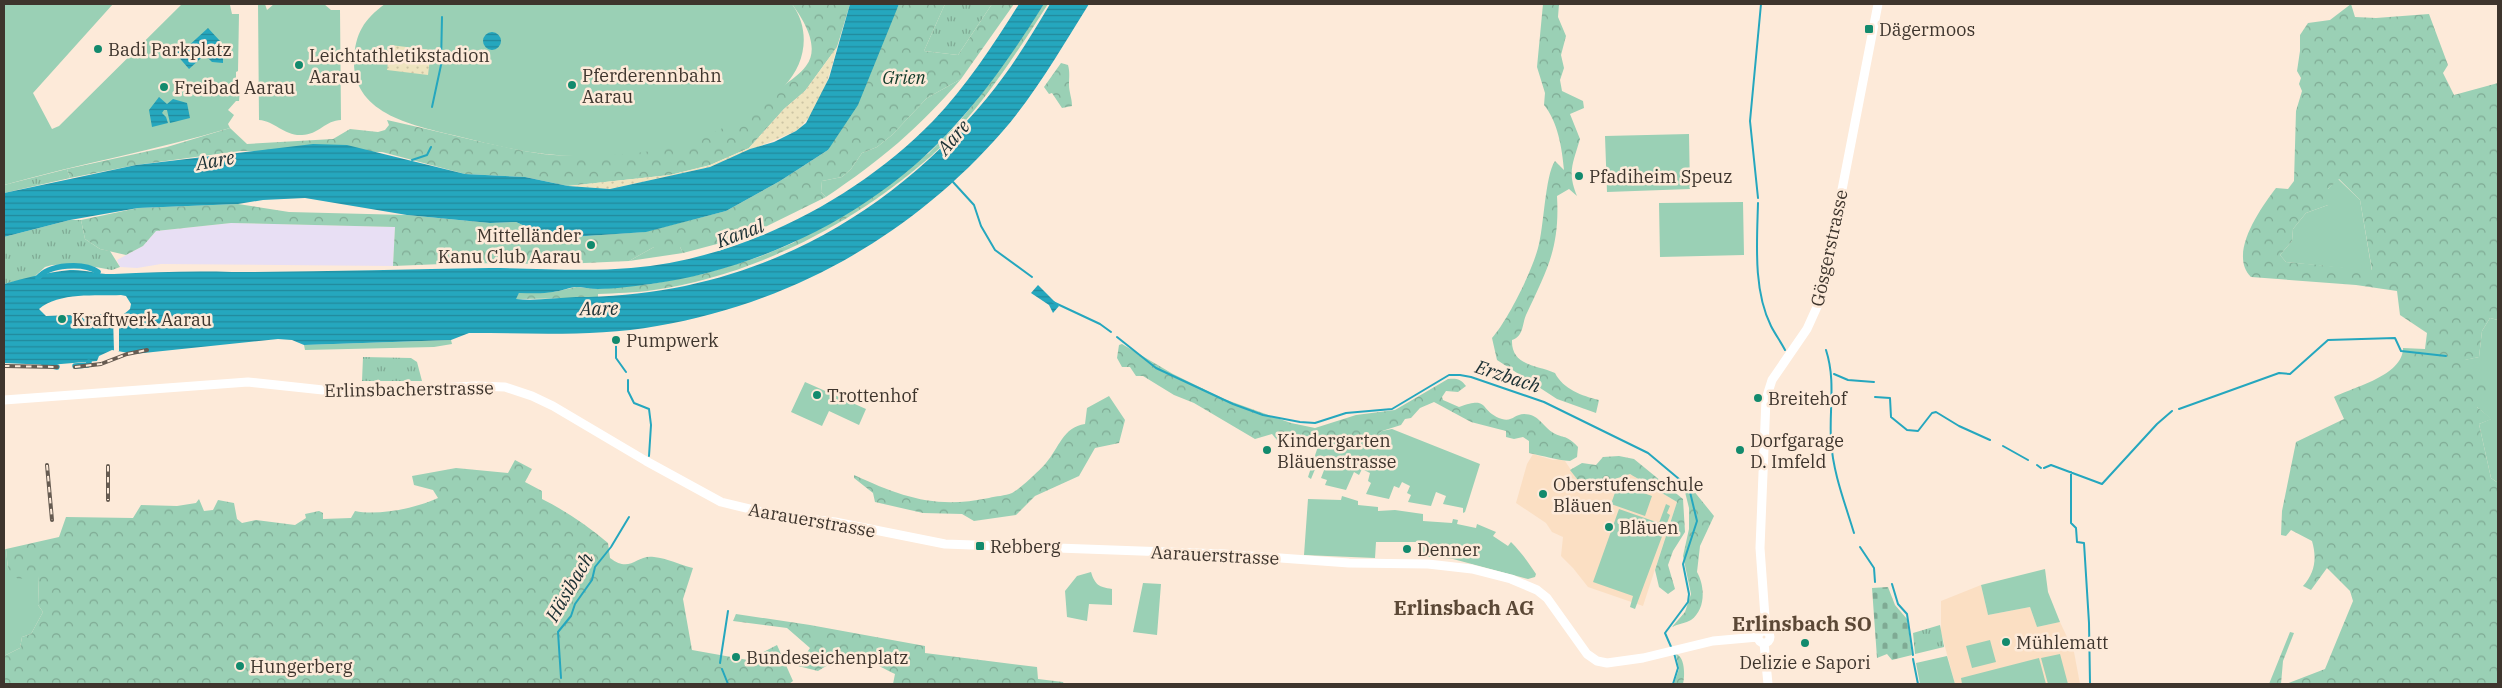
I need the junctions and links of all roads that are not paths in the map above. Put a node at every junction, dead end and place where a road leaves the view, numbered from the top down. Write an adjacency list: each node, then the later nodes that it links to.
1 (1878, 4): 4 (main road, Gösgerstrasse)
2 (4, 400): 3 (main road, Erlinsbacherstrasse)
3 (646, 461): 4 (main road, Aarauerstrasse)
4 (1762, 637): 5 (main road, Gösgerstrasse)
5 (1768, 684)

